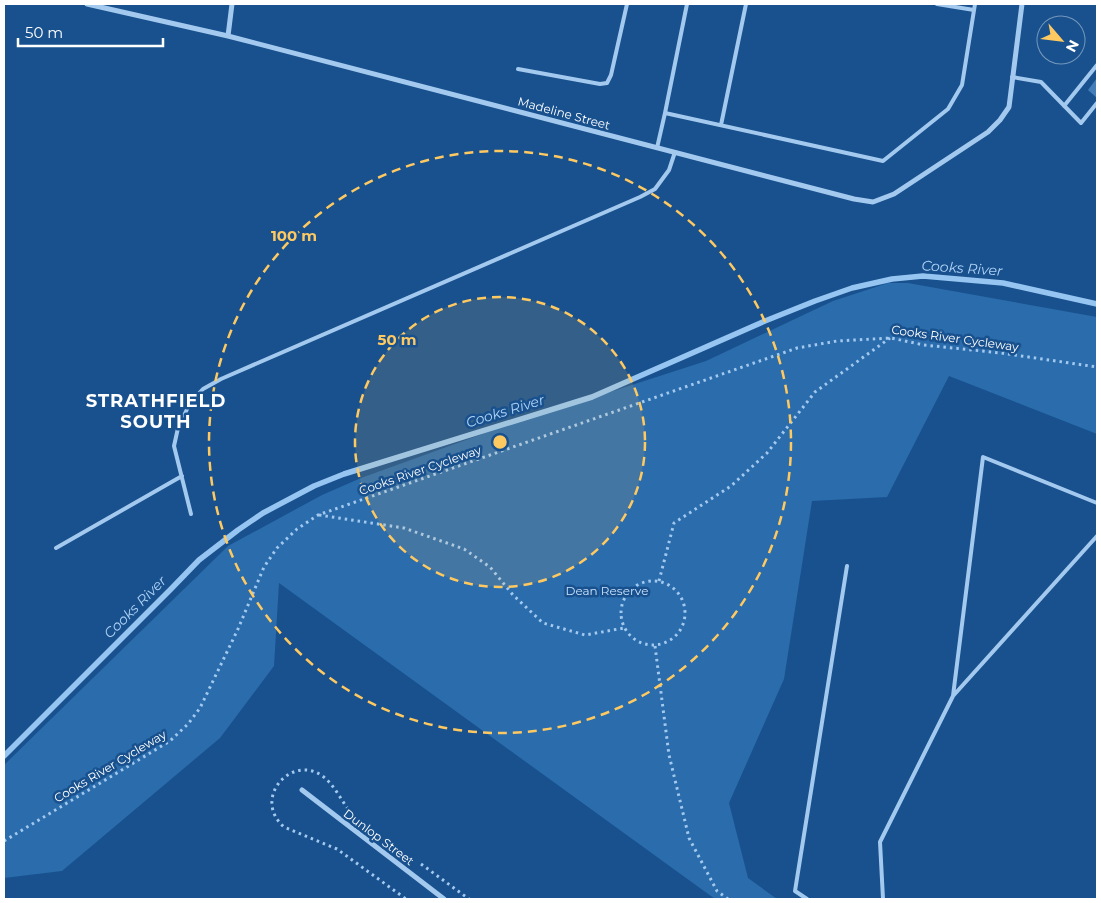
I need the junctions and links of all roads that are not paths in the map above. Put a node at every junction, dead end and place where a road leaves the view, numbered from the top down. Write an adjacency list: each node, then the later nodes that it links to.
1 (88, 4): 10 (street, Madeline Street)
2 (232, 4): 10 (street)
3 (627, 4): 12 (lane)
4 (687, 4): 16 (lane)
5 (746, 4): 17 (lane)
6 (937, 4): 9 (lane)
7 (975, 4): 9 (lane)
8 (1022, 4): 13 (street)
9 (974, 10): 17 (lane)
10 (228, 36): 18 (street, Madeline Street)
11 (1097, 65): 15 (lane)
12 (518, 69)
13 (1012, 77): 15 (lane); 19 (street, Madeline Street)
14 (1097, 103): 15 (lane)
15 (1064, 106)
16 (665, 113): 17 (lane); 18 (lane)
17 (721, 125)
18 (657, 148): 19 (street, Madeline Street)
19 (675, 152): 20 (lane)
20 (182, 476): 22 (lane); 24 (lane)
21 (1097, 503): 26 (lane)
22 (191, 514)
23 (1097, 536): 26 (lane)
24 (56, 548)
25 (847, 566): 29 (lane)
26 (953, 696): 30 (lane)
27 (302, 790): 28 (street, Dunlop Street)
28 (444, 899)
29 (807, 899)
30 (883, 899)

